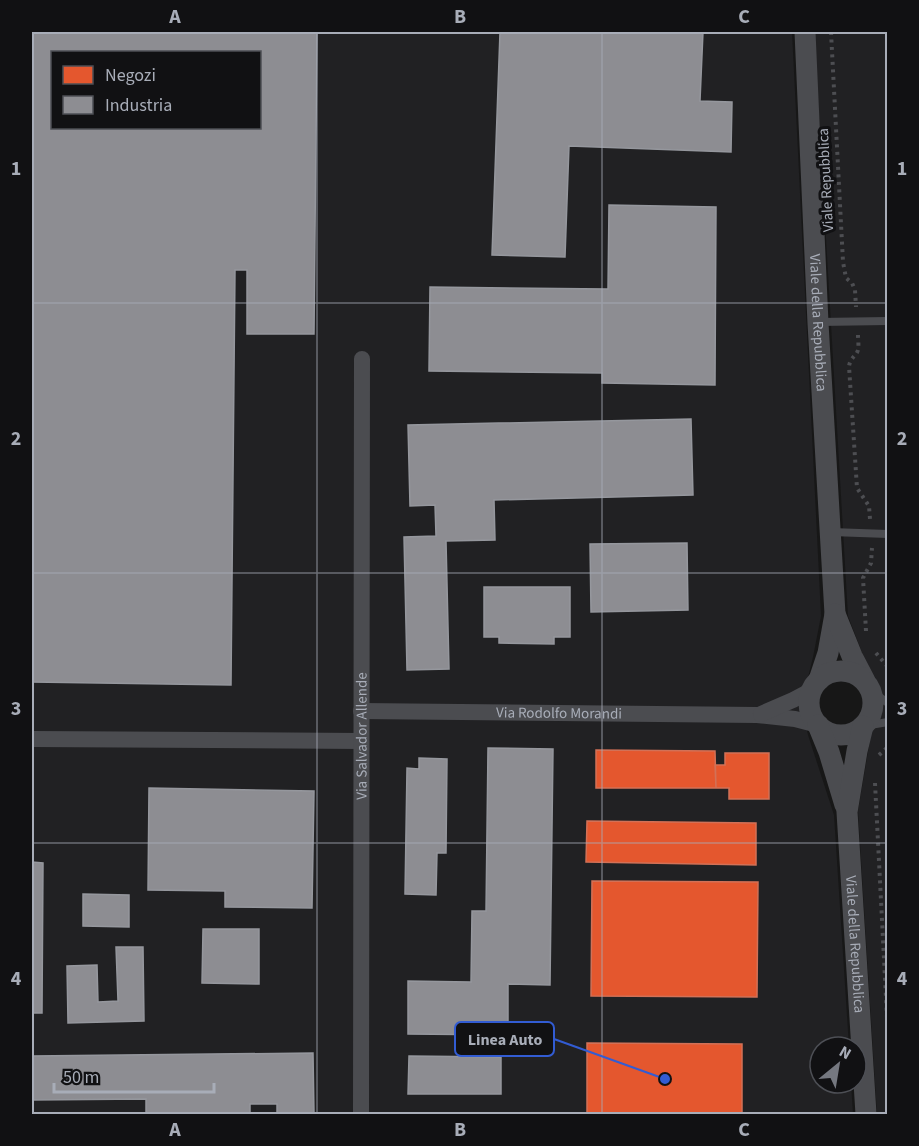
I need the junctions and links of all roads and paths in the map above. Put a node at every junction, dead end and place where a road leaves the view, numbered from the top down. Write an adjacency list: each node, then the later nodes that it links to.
1 (805, 32): 4 (street, Viale della Repubblica)
2 (831, 32): 5 (path, Viale Repubblica)
3 (888, 321): 5 (lane)
4 (818, 322): 5 (lane); 7 (street, Viale della Repubblica)
5 (857, 322): 8 (path, Viale Repubblica)
6 (362, 358): 16 (street, Via Salvador Allende)
7 (830, 532): 8 (lane); 10 (street, Viale della Repubblica)
8 (870, 533): 9 (lane); 11 (path, Viale Repubblica)
9 (888, 534)
10 (835, 614): 14 (street, Viale della Repubblica); 15 (street, Viale della Repubblica)
11 (869, 640)
12 (871, 647): 13 (path)
13 (888, 667)
14 (815, 685): 15 (street); 17 (street, Via Rodolfo Morandi); 19 (street, Viale della Repubblica)
15 (874, 692): 20 (street, Viale della Repubblica)
16 (361, 711): 17 (street, Via Rodolfo Morandi); 22 (street, Via Salvador Allende)
17 (757, 715): 19 (street, Via Rodolfo Morandi)
18 (888, 722): 20 (lane)
19 (818, 725): 20 (street); 26 (street, Viale della Repubblica)
20 (863, 726): 26 (street, Viale della Repubblica)
21 (32, 739): 22 (street)
22 (361, 741): 28 (street, Via Salvador Allende)
23 (888, 747): 24 (path)
24 (875, 762)
25 (874, 779): 27 (path)
26 (847, 812): 29 (street, Viale della Repubblica)
27 (888, 1037)
28 (361, 1114)
29 (866, 1114)

